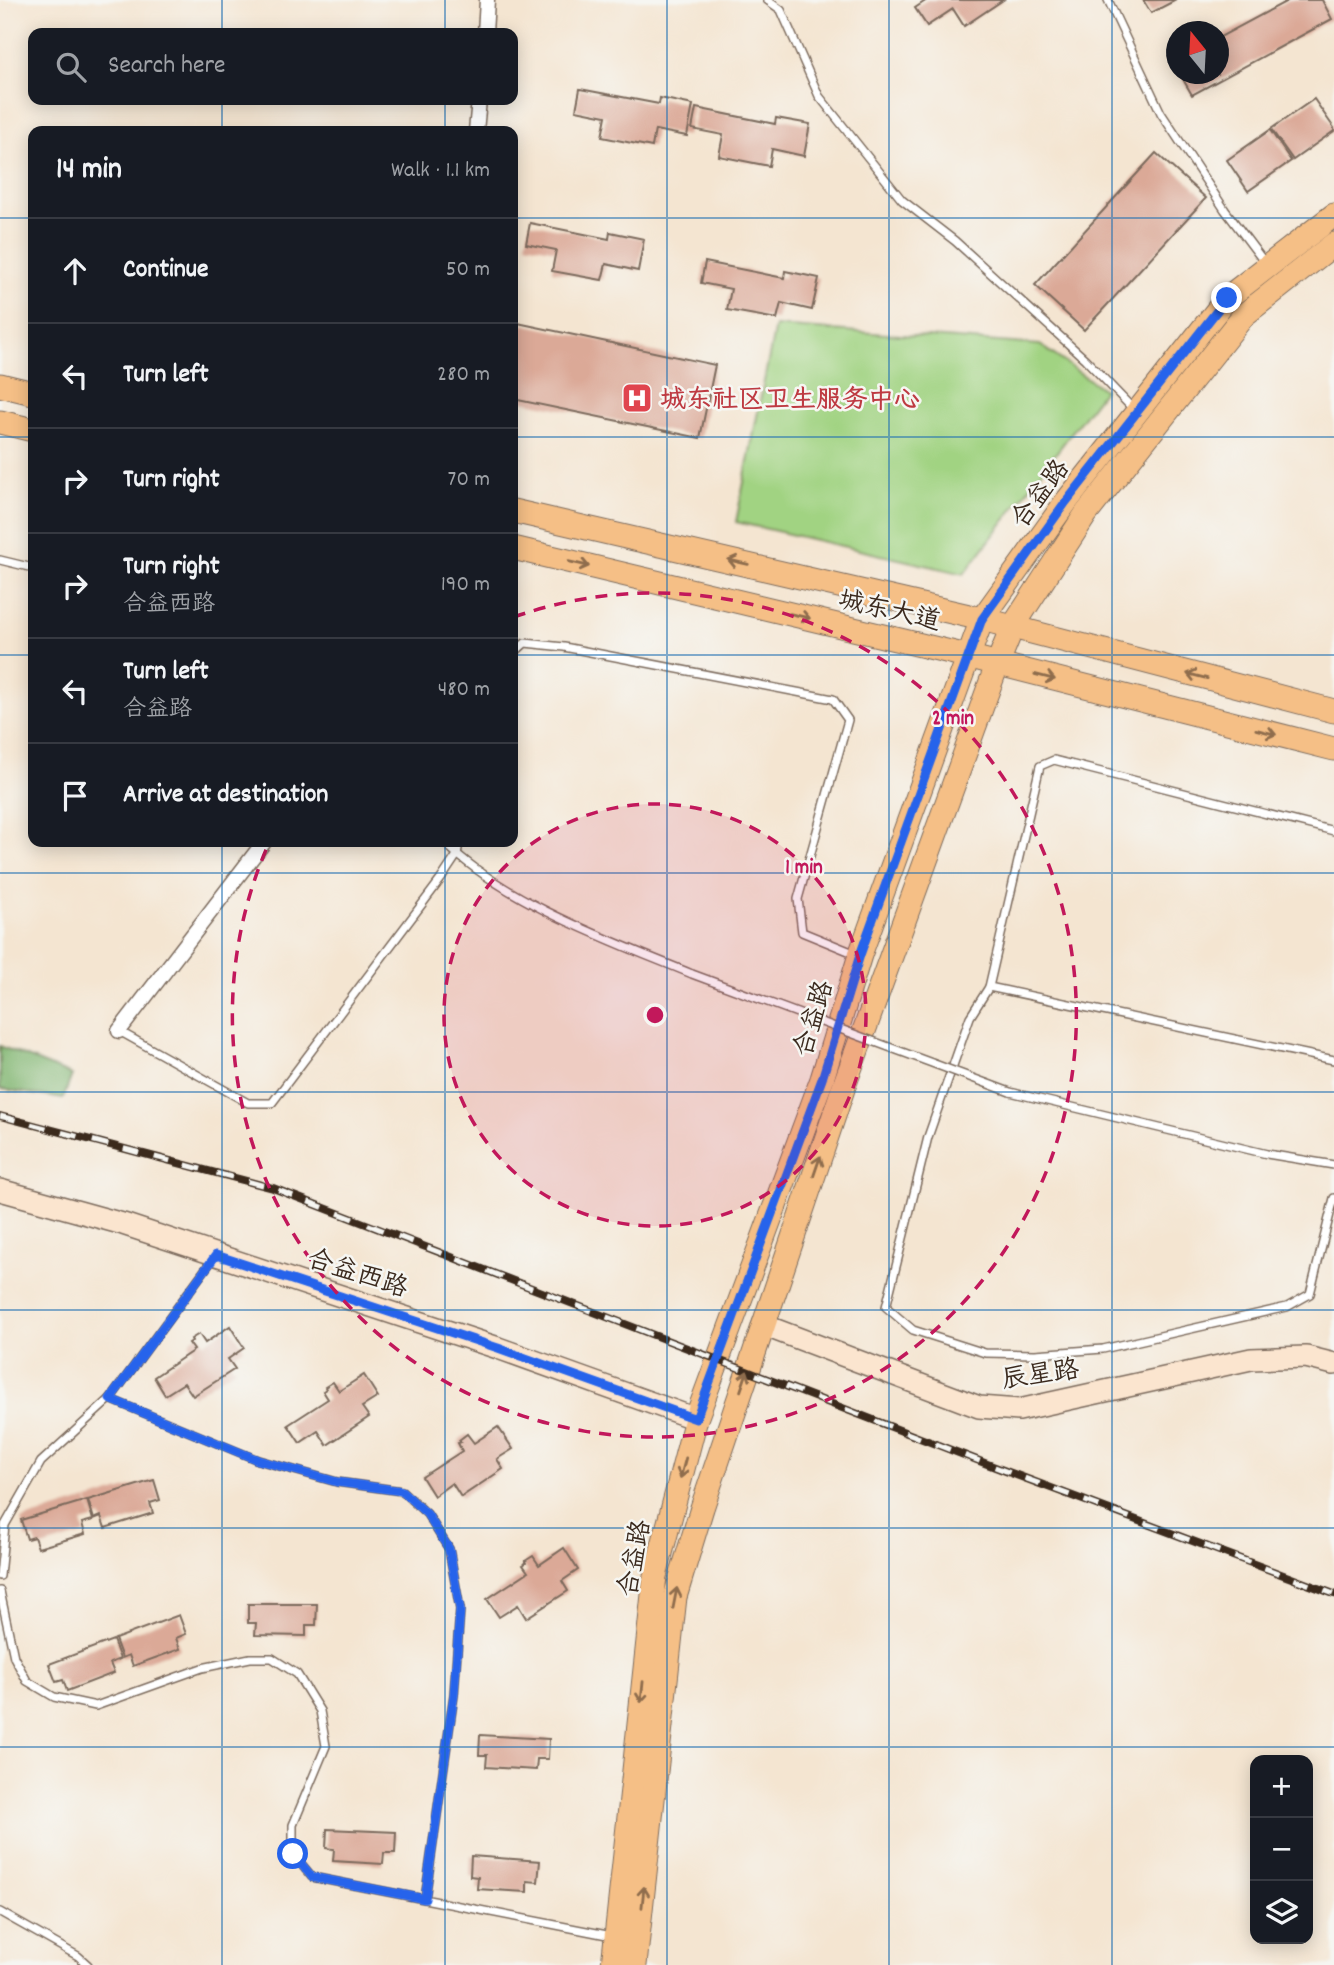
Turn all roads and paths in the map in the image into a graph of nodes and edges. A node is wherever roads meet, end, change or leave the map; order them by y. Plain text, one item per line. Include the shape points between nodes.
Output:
1 (487, 0) edge
2 (767, 0) edge
3 (1108, 0) edge
4 (485, 28) edge
5 (479, 105) edge
6 (476, 126) edge
7 (1334, 215) edge
8 (1334, 244) edge
9 (1268, 267) junction
10 (0, 385) edge
11 (28, 392) edge
12 (1136, 413) junction
13 (0, 422) edge
14 (28, 429) edge
15 (518, 512) edge
16 (518, 549) edge
17 (0, 561) edge
18 (28, 567) edge
19 (982, 619) junction
20 (1012, 628) junction
21 (518, 649) edge
22 (967, 656) junction
23 (997, 665) junction
24 (1334, 711) edge
25 (1334, 749) edge
26 (1334, 831) edge
27 (260, 847) edge
28 (449, 847) edge
29 (458, 847) edge
30 (457, 855) junction
31 (860, 955) junction
32 (989, 987) junction
33 (119, 1031) joint
34 (1334, 1060) edge
35 (1334, 1165) edge
36 (3, 1194) edge
37 (1334, 1198) edge
38 (216, 1255) junction
39 (763, 1325) junction
40 (1334, 1364) edge
41 (110, 1399) junction
42 (696, 1419) junction
43 (0, 1576) edge
44 (0, 1591) edge
45 (425, 1899) junction
46 (0, 1912) edge
47 (616, 1937) junction
48 (88, 1965) edge
49 (613, 1965) edge
50 (635, 1965) edge

1 - 4 street
2 - 12 lane via 781,10 819,96 902,200 955,241 1086,359
3 - 9 lane via 1161,113
5 - 6 street
7 - 9 main road, 合益路
8 - 20 main road, 合益路 via 1244,315 1086,514
9 - 12 main road, 合益路 via 1227,298
10 - 11 main road
12 - 19 main road, 合益路
13 - 14 main road
19 -> 15 main road, 城东大道
16 -> 22 main road, 城东大道
17 - 18 lane
19 - 20 main road, 城东大道
19 - 22 main road, 合益路
20 - 23 main road, 合益路
24 -> 20 main road, 城东大道
21 - 31 lane via 525,643 564,647 833,699 848,719 798,899 802,932
22 - 23 main road, 城东大道
22 - 31 main road, 合益路
23 -> 25 main road, 城东大道
39 -> 23 main road, 合益路 via 844,1086
26 - 32 lane via 1054,760 1040,766
27 - 33 street
28 - 30 lane
29 - 30 lane
30 - 33 lane via 272,1103 248,1103
30 - 35 lane, bridge via 505,888 604,938 1010,1092 1267,1154
31 - 42 main road, 合益路 via 822,1079
32 - 34 lane
32 - 37 lane via 970,1017 928,1137 886,1307 913,1330 985,1353 1035,1354 1103,1349 1287,1307 1310,1294
36 - 38 street, 合益西路 via 123,1224
38 - 41 lane
38 - 42 street, 合益西路
39 - 40 street, 辰星路 via 979,1407 1019,1410 1251,1359 1306,1357
50 -> 39 main road, 合益路 via 675,1597
41 - 43 lane via 41,1462 5,1525
41 - 45 lane via 258,1460 337,1482 402,1491 427,1514 449,1549 460,1609 454,1695
42 -> 47 main road, 合益路 via 655,1576
44 - 45 lane via 14,1657 27,1681 54,1697 96,1706 202,1668 250,1658 272,1658 297,1674 320,1711 326,1746 293,1825 293,1854 312,1877
45 - 47 lane
46 - 48 lane
47 - 49 main road, 合益路

